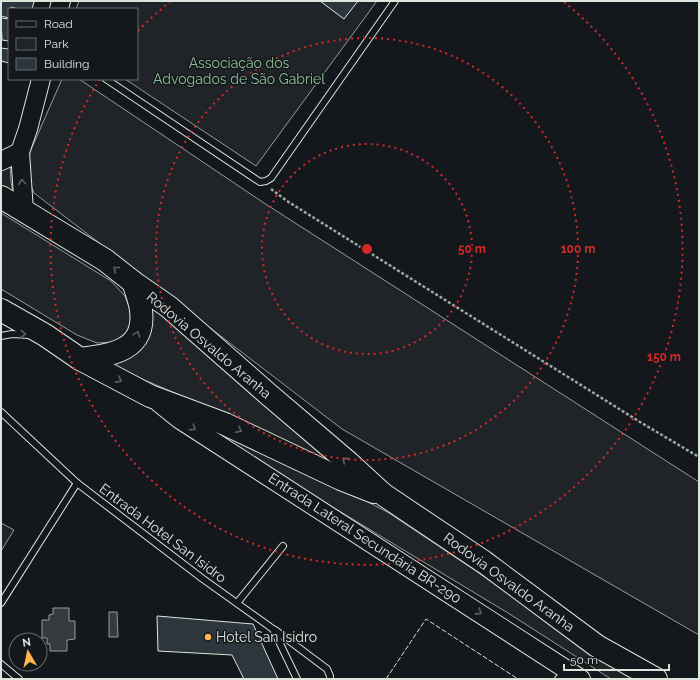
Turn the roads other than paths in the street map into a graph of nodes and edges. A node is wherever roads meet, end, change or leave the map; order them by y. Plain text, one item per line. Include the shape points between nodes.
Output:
1 (395, 1) edge
2 (41, 80) edge
3 (107, 80) edge
4 (20, 152) junction
5 (1, 161) edge
6 (1, 197) edge
7 (24, 211) junction
8 (133, 282) junction
9 (1, 310) edge
10 (1, 336) edge
11 (44, 336) junction
12 (80, 359) junction
13 (150, 396) junction
14 (1, 412) edge
15 (77, 483) junction
16 (384, 495) junction
17 (283, 546) dead end
18 (1, 603) edge
19 (237, 603) junction
20 (274, 629) junction
21 (1, 664) edge
22 (562, 674) edge
23 (19, 679) edge
24 (297, 679) edge
25 (330, 679) edge
26 (582, 679) edge
27 (656, 679) edge

1 - 3 lane via 272,178 266,181 260,182
2 - 4 main road
4 - 5 main road
7 -> 4 main road
6 - 7 highway, Rodovia Osvaldo Aranha
8 -> 7 highway, Rodovia Osvaldo Aranha via 105,260
12 -> 8 highway via 116,352 136,340 141,309
16 -> 8 highway, Rodovia Osvaldo Aranha via 169,307
9 - 11 highway, Rodovia Osvaldo Aranha
10 -> 11 lane
11 - 12 highway, Rodovia Osvaldo Aranha
12 -> 13 highway, Rodovia Osvaldo Aranha
13 -> 16 highway, Rodovia Osvaldo Aranha via 225,424 341,479
13 -> 22 main road, Entrada Lateral Secundária BR-290 via 179,419
14 - 15 lane, Entrada Hotel San Isidro
15 - 18 lane
15 - 19 lane, Entrada Hotel San Isidro
16 - 27 highway, Rodovia Osvaldo Aranha via 484,562 597,646
17 - 19 lane
19 - 20 lane, Entrada Hotel San Isidro
20 - 24 lane
20 - 25 lane, Entrada Hotel San Isidro via 327,669
21 - 23 lane
22 - 26 main road, Entrada Lateral Secundária BR-290

